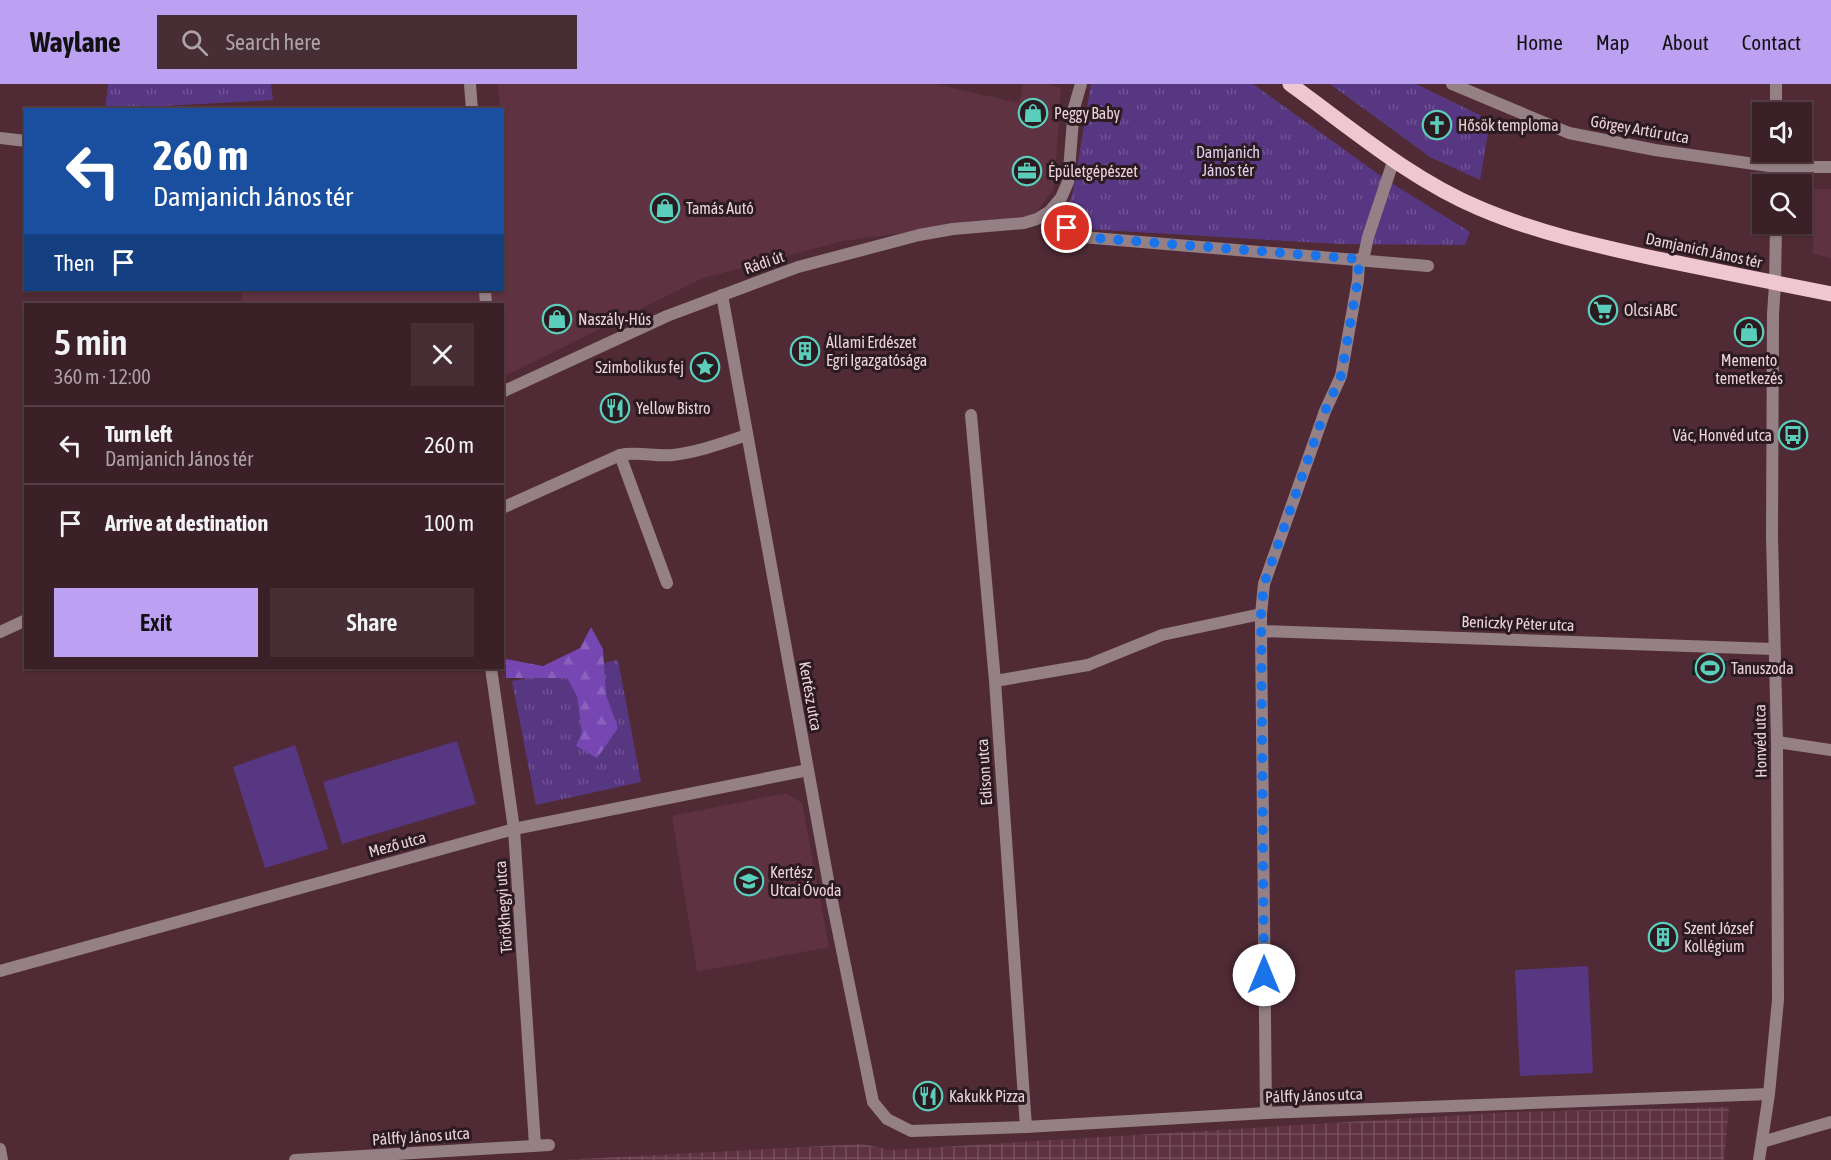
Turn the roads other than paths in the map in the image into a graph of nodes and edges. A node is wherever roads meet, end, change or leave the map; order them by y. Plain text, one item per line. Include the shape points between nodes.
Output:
1 (470, 84) edge
2 (1081, 84) edge
3 (1290, 84) edge
4 (1453, 84) edge
5 (1776, 84) edge
6 (1776, 102) edge
7 (472, 108) edge
8 (0, 138) edge
9 (24, 141) edge
10 (1394, 159) junction
11 (1776, 162) edge
12 (1776, 167) junction
13 (1831, 167) edge
14 (1776, 174) edge
15 (1050, 211) junction
16 (1776, 234) edge
17 (1361, 260) junction
18 (1428, 266) dead end
19 (1775, 284) junction
20 (1831, 294) edge
21 (722, 295) junction
22 (504, 391) edge
23 (971, 415) dead end
24 (747, 435) junction
25 (620, 455) junction
26 (504, 507) edge
27 (668, 584) dead end
28 (1261, 614) junction
29 (24, 621) edge
30 (1261, 631) junction
31 (0, 632) edge
32 (1773, 648) junction
33 (491, 669) edge
34 (995, 681) junction
35 (1778, 742) junction
36 (1831, 750) edge
37 (808, 770) junction
38 (514, 829) junction
39 (0, 971) edge
40 (1769, 1094) junction
41 (873, 1102) joint
42 (1266, 1113) junction
43 (1831, 1122) edge
44 (1026, 1127) junction
45 (1762, 1142) junction
46 (535, 1145) junction
47 (549, 1145) dead end
48 (0, 1149) edge
49 (2, 1160) edge
50 (295, 1160) edge
51 (1759, 1160) edge

1 - 7 street
2 - 15 street via 1074,108 1068,182
3 - 10 main road, Damjanich János tér
4 - 12 street, Görgey Artúr utca via 1569,133
5 - 6 street
8 - 9 street
10 - 17 street
10 - 19 main road, Damjanich János tér via 1440,189 1479,208 1555,236
11 - 12 street
12 - 13 street, Görgey Artúr utca
12 - 14 street
15 - 17 street via 1082,237
15 - 21 street, Rádi út via 1024,222 942,231 871,247 798,267
16 - 19 street, Honvéd utca
17 - 18 street
17 - 28 street via 1341,376 1264,584
19 - 20 main road, Damjanich János tér
19 - 32 street, Honvéd utca
21 - 22 street, Rádi út
21 - 24 street, Kertész utca
23 - 34 street, Edison utca
24 - 25 street via 669,456
24 - 37 street, Kertész utca
25 - 26 street
25 - 27 street
28 - 30 street
28 - 34 street via 1162,635 1088,665
29 - 31 street
30 - 32 street, Beniczky Péter utca
30 - 42 street
32 - 35 street, Honvéd utca
33 - 38 street, Törökhegyi utca
34 - 44 street, Edison utca
35 - 36 street
35 - 40 street, Honvéd utca via 1778,1000
37 - 38 street, Mező utca
37 - 41 street, Kertész utca
38 - 39 street, Mező utca
38 - 46 street, Törökhegyi utca
40 - 42 street, Pálffy János utca
40 - 45 street, Honvéd utca
41 - 44 street, Pálffy János utca via 887,1119 912,1131
42 - 44 street, Pálffy János utca
43 - 45 street
45 - 51 street, Honvéd utca
46 - 47 street, Pálffy János utca
46 - 50 street, Pálffy János utca
48 - 49 street

